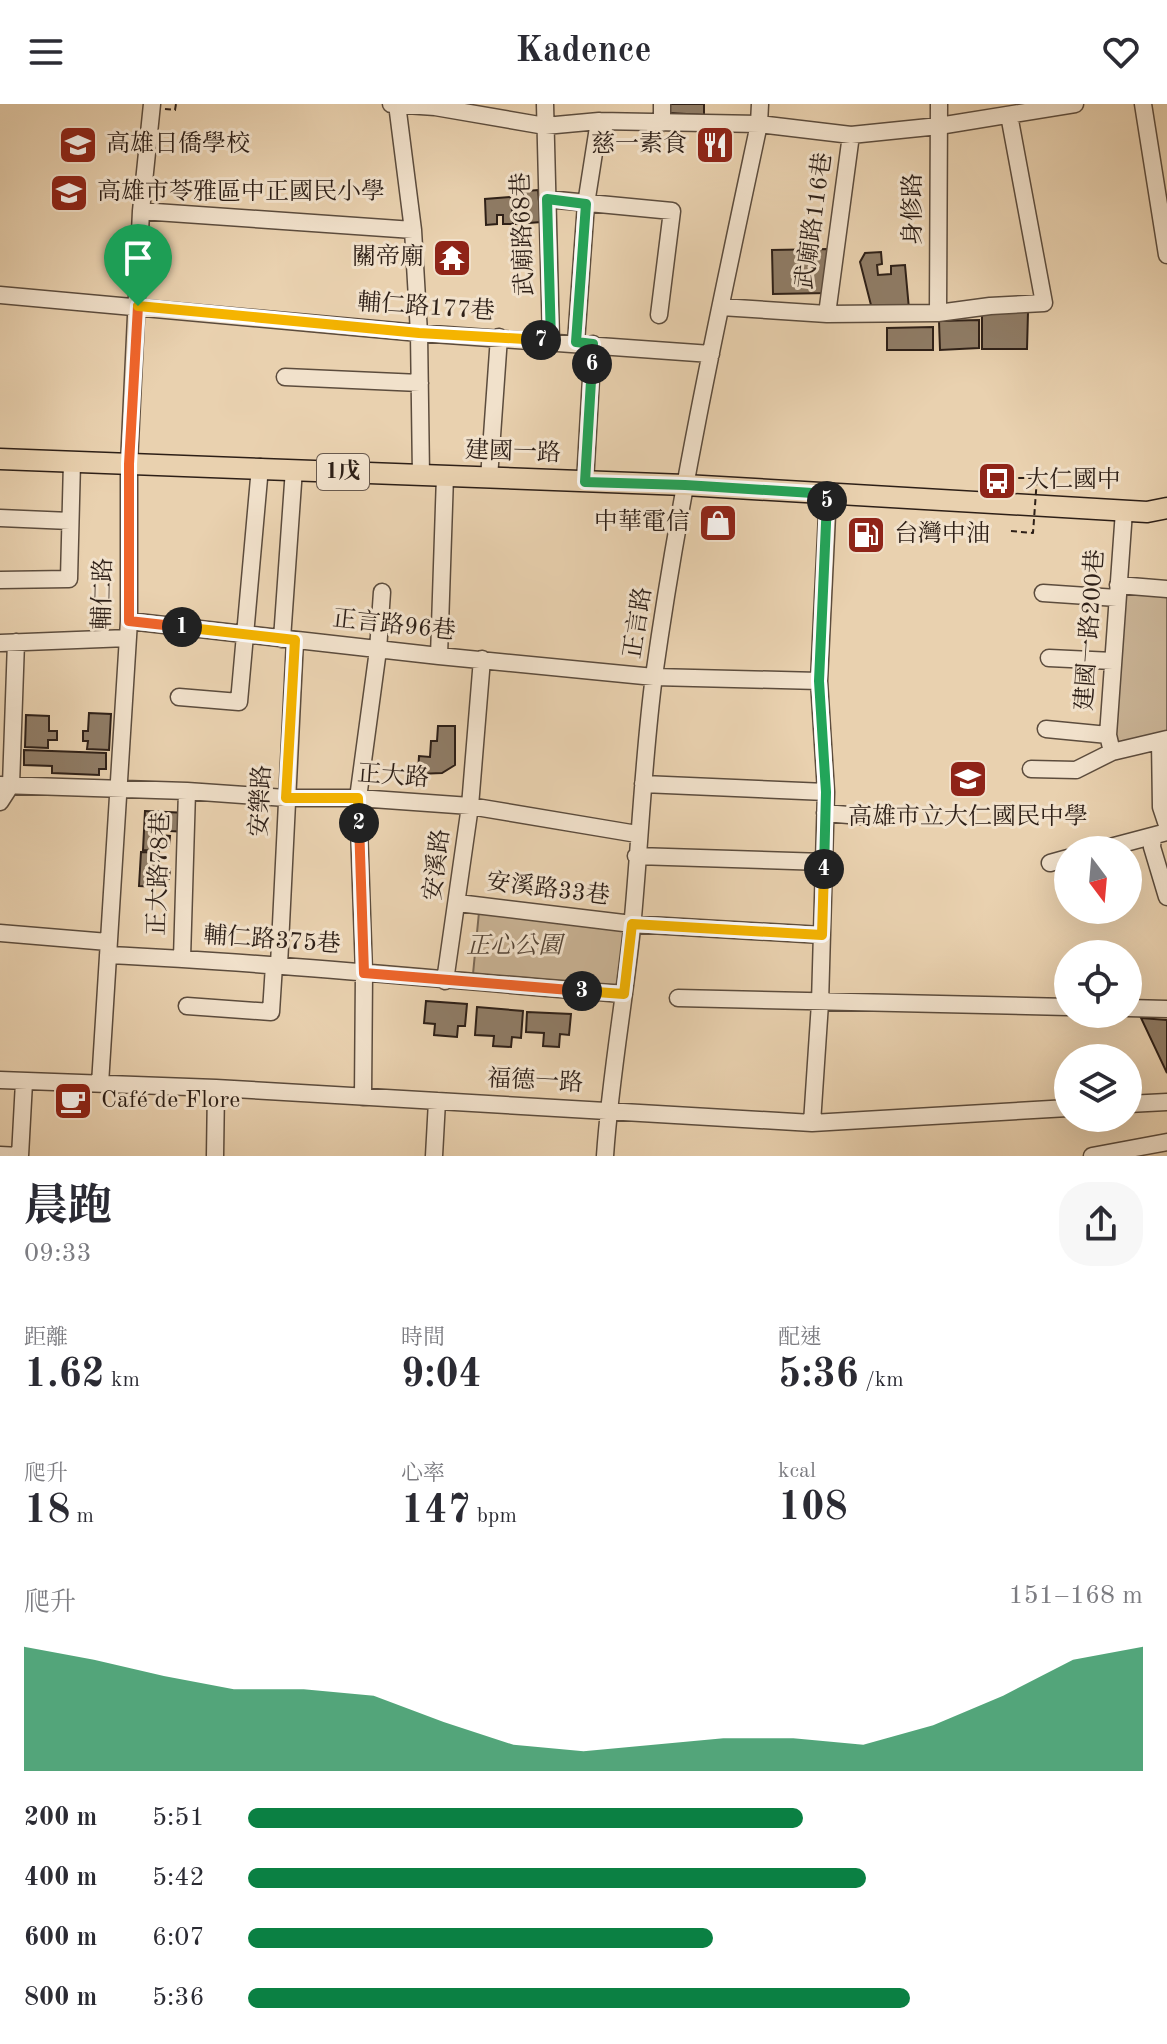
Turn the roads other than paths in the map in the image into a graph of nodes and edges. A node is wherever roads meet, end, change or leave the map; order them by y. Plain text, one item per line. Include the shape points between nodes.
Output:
1 (152, 104) edge
2 (391, 104) edge
3 (397, 104) edge
4 (545, 104) edge
5 (662, 104) edge
6 (760, 104) edge
7 (939, 104) edge
8 (1075, 104) edge
9 (1143, 104) edge
10 (435, 106) edge
11 (1009, 115) junction
12 (599, 121) junction
13 (662, 123) junction
14 (759, 124) junction
15 (545, 126) junction
16 (939, 126) junction
17 (851, 135) junction
18 (547, 199) junction
19 (586, 204) junction
20 (141, 211) junction
21 (413, 230) junction
22 (1167, 255) edge
23 (0, 295) edge
24 (138, 306) junction
25 (721, 307) junction
26 (938, 313) junction
27 (827, 314) junction
28 (659, 315) dead end
29 (419, 333) junction
30 (499, 337) junction
31 (551, 341) junction
32 (584, 343) junction
33 (711, 354) junction
34 (285, 377) dead end
35 (420, 383) junction
36 (0, 459) edge
37 (72, 462) junction
38 (129, 464) junction
39 (260, 467) junction
40 (294, 469) junction
41 (421, 476) junction
42 (445, 476) junction
43 (489, 478) junction
44 (585, 482) junction
45 (685, 485) junction
46 (828, 494) junction
47 (1167, 508) edge
48 (1124, 511) junction
49 (0, 518) edge
50 (70, 521) junction
51 (0, 580) edge
52 (1167, 589) edge
53 (1118, 591) junction
54 (382, 592) dead end
55 (1043, 593) dead end
56 (129, 621) junction
57 (245, 634) junction
58 (128, 638) junction
59 (288, 639) junction
60 (8, 642) edge
61 (378, 650) junction
62 (439, 656) junction
63 (1049, 658) dead end
64 (482, 659) junction
65 (1113, 661) junction
66 (654, 677) junction
67 (819, 681) junction
68 (179, 697) dead end
69 (1046, 729) dead end
70 (1108, 735) junction
71 (1163, 740) edge
72 (1112, 752) junction
73 (1031, 769) dead end
74 (643, 784) junction
75 (5, 785) edge
76 (117, 789) junction
77 (187, 791) junction
78 (826, 792) junction
79 (286, 798) junction
80 (358, 798) junction
81 (0, 802) edge
82 (470, 806) junction
83 (825, 813) junction
84 (872, 817) dead end
85 (1167, 825) edge
86 (637, 834) junction
87 (1160, 834) edge
88 (636, 856) junction
89 (824, 862) junction
90 (1054, 862) edge
91 (1050, 863) dead end
92 (1167, 897) edge
93 (458, 903) junction
94 (632, 924) junction
95 (0, 933) edge
96 (822, 935) junction
97 (108, 948) junction
98 (182, 958) junction
99 (277, 965) junction
100 (364, 973) junction
101 (445, 981) junction
102 (624, 994) junction
103 (678, 998) dead end
104 (820, 1003) junction
105 (187, 1006) dead end
106 (1054, 1007) edge
107 (1142, 1008) edge
108 (1167, 1009) edge
109 (0, 1080) edge
110 (24, 1082) junction
111 (100, 1084) junction
112 (216, 1088) junction
113 (363, 1097) junction
114 (437, 1101) junction
115 (1167, 1102) edge
116 (1142, 1103) edge
117 (1054, 1109) edge
118 (608, 1110) junction
119 (812, 1123) junction
120 (1167, 1142) edge
121 (0, 1155) edge
122 (20, 1156) edge
123 (215, 1156) edge
124 (434, 1156) edge
125 (605, 1156) edge
126 (1092, 1156) edge

1 - 20 street, 輔仁路
2 - 3 street
3 - 10 street
3 - 21 street
4 - 15 street, 武廟路68巷
5 - 13 street
6 - 14 street, 正言路
7 - 16 street, 身修路
8 - 11 street
9 - 22 street
10 - 15 street
11 - 16 street
11 - 26 street via 1044,303
12 - 13 street
12 - 15 street
12 - 19 street
13 - 14 street
14 - 17 street
14 - 25 street, 正言路
15 - 18 street, 武廟路68巷
16 - 17 street
16 - 26 street, 身修路
17 - 27 street, 武廟路116巷
18 - 19 street
18 - 31 street, 武廟路68巷
19 - 28 street via 672,211
19 - 32 street
20 - 21 street
20 - 24 street, 輔仁路
21 - 29 street
23 - 24 street, 輔仁路177巷
24 - 29 street, 輔仁路177巷
24 - 38 street, 輔仁路
25 - 27 street
25 - 33 street, 正言路
26 - 27 street
29 - 30 street, 輔仁路177巷
29 - 35 street
30 - 31 street, 輔仁路177巷
30 - 43 street
31 - 32 street, 輔仁路177巷
32 - 33 street, 輔仁路177巷
32 - 44 street
33 - 45 street, 正言路
34 - 35 street
35 - 41 street
36 - 37 main road, 建國一路 / 1戊
37 - 38 main road, 建國一路 / 1戊
37 - 50 street
38 - 39 main road, 建國一路 / 1戊
38 - 56 street, 輔仁路
39 - 40 main road, 建國一路 / 1戊
39 - 57 street
40 - 41 main road, 建國一路 / 1戊
40 - 59 street, 安樂路
41 - 42 main road, 建國一路 / 1戊
42 - 43 main road, 建國一路 / 1戊
42 - 62 street
43 - 44 main road, 建國一路 / 1戊
44 - 45 main road, 建國一路 / 1戊
45 - 46 main road, 建國一路 / 1戊
45 - 66 street, 正言路
46 - 48 main road, 建國一路 / 1戊
46 - 67 street
47 - 48 main road, 建國一路 / 1戊
48 - 53 street, 建國一路200巷
49 - 50 street
50 - 51 street via 69,579
52 - 53 street
53 - 55 street
53 - 65 street, 建國一路200巷
54 - 61 street
56 - 57 street, 正言路96巷
56 - 58 street, 輔仁路
57 - 59 street, 正言路96巷
57 - 68 street via 239,702
58 - 60 street
58 - 76 street, 輔仁路
59 - 61 street, 正言路96巷
59 - 79 street, 安樂路
60 - 75 street
61 - 62 street, 正言路96巷
61 - 80 street
62 - 64 street, 正言路96巷
63 - 65 street
64 - 66 street, 正言路96巷
64 - 82 street, 安溪路
65 - 70 street, 建國一路200巷
66 - 67 street, 正言路96巷
66 - 74 street, 正言路
67 - 78 street
69 - 70 street
70 - 72 street, 建國一路200巷
71 - 72 street
71 - 85 street via 1161,807
72 - 73 street via 1076,770
74 - 78 street
74 - 86 street, 正言路
75 - 76 street, 正大路
75 - 81 street
76 - 77 street, 正大路
76 - 97 street, 輔仁路
77 - 79 street, 正大路
77 - 98 street, 正大路78巷
78 - 83 street
79 - 80 street, 正大路
79 - 99 street, 安樂路
80 - 82 street, 正大路
80 - 100 street
82 - 86 street, 正大路
82 - 93 street, 安溪路
83 - 84 street
83 - 89 street
86 - 88 street, 正言路
87 - 92 street via 1152,847
88 - 89 street
88 - 94 street, 正言路
89 - 96 street
90 - 91 street
93 - 94 street, 安溪路33巷
93 - 101 street, 安溪路
94 - 96 street, 安溪路33巷
94 - 102 street, 正言路
95 - 97 street, 輔仁路375巷
96 - 104 street
97 - 98 street, 輔仁路375巷
97 - 111 street, 輔仁路
98 - 99 street, 輔仁路375巷
99 - 100 street, 輔仁路375巷
99 - 105 street, 安樂路 via 271,1012
100 - 101 street, 輔仁路375巷
100 - 113 street
101 - 102 street, 輔仁路375巷
102 - 118 street, 正言路
103 - 104 street
104 - 106 street
104 - 119 street
107 - 108 street
109 - 110 street, 福德一路
110 - 111 street, 福德一路
110 - 122 street
111 - 112 street, 福德一路
112 - 113 street, 福德一路
112 - 123 street
113 - 114 street, 福德一路
114 - 118 street, 福德一路
114 - 124 street
115 - 116 street
117 - 119 street, 福德一路
118 - 119 street, 福德一路
118 - 125 street, 正言路
120 - 126 street
121 - 122 street

